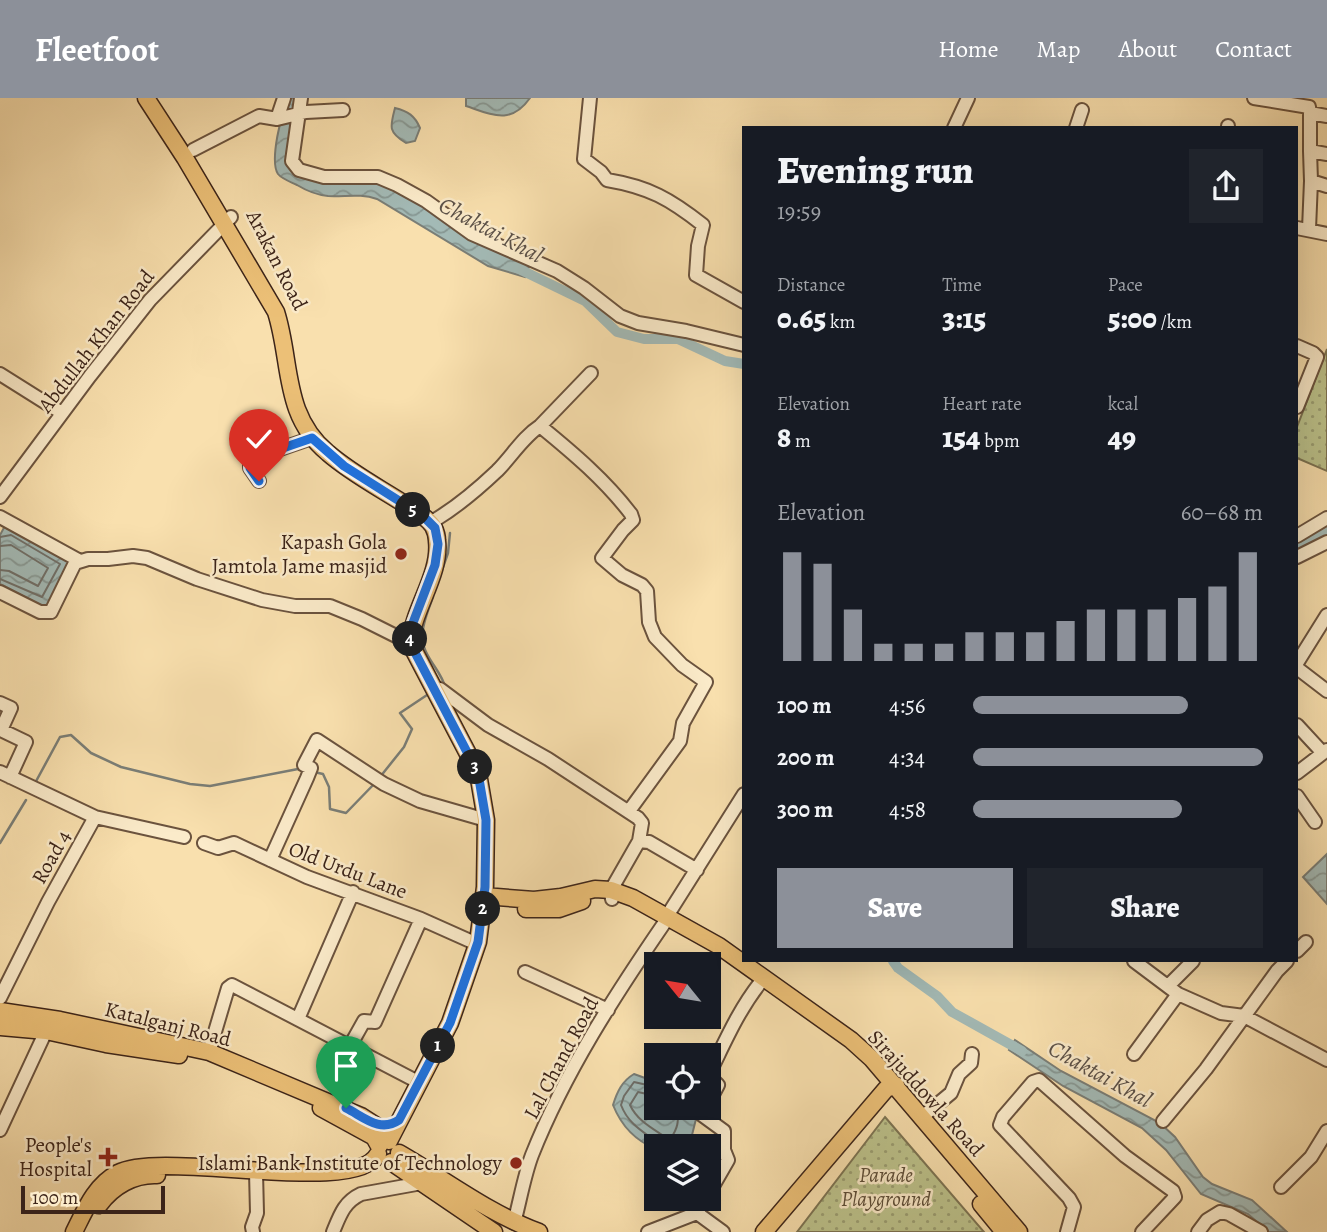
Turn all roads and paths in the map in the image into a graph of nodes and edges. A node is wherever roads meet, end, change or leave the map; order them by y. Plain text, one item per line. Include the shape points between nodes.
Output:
1 (146, 98) edge
2 (159, 98) edge
3 (284, 98) edge
4 (301, 98) edge
5 (590, 98) edge
6 (968, 98) edge
7 (1254, 98) edge
8 (1309, 106) edge
9 (344, 110) dead end
10 (1082, 110) dead end
11 (298, 114) junction
12 (1327, 116) edge
13 (277, 119) junction
14 (955, 126) edge
15 (1077, 126) edge
16 (193, 150) junction
17 (1310, 151) junction
18 (1327, 154) edge
19 (1311, 181) junction
20 (1327, 186) edge
21 (227, 221) junction
22 (1303, 228) edge
23 (1327, 234) edge
24 (742, 301) edge
25 (742, 345) edge
26 (1298, 346) edge
27 (592, 373) dead end
28 (0, 374) edge
29 (1298, 403) edge
30 (62, 413) junction
31 (540, 426) junction
32 (312, 438) junction
33 (259, 481) dead end
34 (0, 497) edge
35 (0, 517) edge
36 (1327, 518) edge
37 (435, 520) junction
38 (1298, 535) edge
39 (1327, 542) edge
40 (1298, 556) edge
41 (80, 561) junction
42 (0, 592) edge
43 (1327, 615) edge
44 (413, 643) junction
45 (1298, 664) edge
46 (1298, 667) edge
47 (442, 691) junction
48 (1327, 691) edge
49 (0, 703) edge
50 (1298, 726) edge
51 (1324, 751) edge
52 (1298, 772) edge
53 (5, 775) edge
54 (742, 797) edge
55 (1298, 797) edge
56 (742, 809) edge
57 (629, 811) junction
58 (95, 817) junction
59 (486, 820) junction
60 (1315, 822) dead end
61 (184, 837) dead end
62 (639, 841) junction
63 (204, 843) dead end
64 (270, 860) junction
65 (697, 870) junction
66 (353, 892) junction
67 (612, 894) junction
68 (488, 900) junction
69 (421, 919) junction
70 (669, 919) junction
71 (477, 944) junction
72 (1135, 962) edge
73 (1191, 962) edge
74 (1286, 962) edge
75 (525, 972) dead end
76 (760, 983) junction
77 (1173, 990) junction
78 (0, 998) edge
79 (608, 1010) junction
80 (0, 1011) edge
81 (1244, 1016) junction
82 (298, 1019) junction
83 (0, 1027) edge
84 (46, 1031) junction
85 (350, 1046) junction
86 (209, 1052) junction
87 (721, 1052) edge
88 (972, 1054) dead end
89 (1134, 1054) dead end
90 (1327, 1060) edge
91 (420, 1083) junction
92 (891, 1087) junction
93 (922, 1117) junction
94 (399, 1120) junction
95 (709, 1120) edge
96 (1163, 1121) dead end
97 (375, 1125) junction
98 (0, 1130) edge
99 (1327, 1130) edge
100 (388, 1152) junction
101 (721, 1172) edge
102 (257, 1177) junction
103 (422, 1183) junction
104 (1281, 1187) dead end
105 (697, 1213) joint
106 (513, 1227) edge
107 (485, 1229) edge
108 (74, 1232) edge
109 (85, 1232) edge
110 (253, 1232) edge
111 (333, 1232) edge
112 (539, 1232) edge
113 (648, 1232) edge
114 (723, 1232) edge
115 (764, 1232) edge
116 (1004, 1232) edge
117 (1019, 1232) edge
118 (1067, 1232) edge
119 (1142, 1232) edge
120 (1198, 1232) edge
121 (1261, 1232) edge

1 - 21 main road, Arakan Road
2 - 16 main road, Arakan Road
3 - 13 street
4 - 11 street
5 - 24 street via 584,159 607,180 635,185 671,201 704,225 696,275
6 - 14 street
7 - 8 street
8 - 12 street
8 - 17 street
9 - 11 street
10 - 15 street
11 - 13 street
11 - 25 street via 292,161 299,170 324,177 378,177 426,201 472,234 557,271 620,316
13 - 16 street via 259,116
16 - 21 main road, Arakan Road
17 - 18 street
17 - 19 street
19 - 20 street
19 - 22 street
21 - 30 street, Abdullah Khan Road via 150,300
21 - 32 main road, Arakan Road via 276,312 292,400
21 - 37 main road, Arakan Road via 286,321 296,394 317,435 339,458
22 - 23 street
26 - 29 street via 1317,357
27 - 31 street
28 - 30 street
30 - 34 street, Abdullah Khan Road
31 - 37 street via 498,470
31 - 57 street via 605,482 631,514 633,520 602,558 642,585 655,637 706,682 683,723 680,741
32 - 33 street via 254,458 250,468
32 - 44 main road, Arakan Road via 344,466 435,528 435,565 411,628
35 - 41 street
36 - 38 street
37 - 44 main road via 446,537 444,559
39 - 40 street
41 - 42 street via 51,612 40,612
41 - 44 street via 147,558 262,600 330,606
43 - 45 street
44 - 47 main road
44 - 59 main road via 478,773
46 - 48 street
47 - 57 street via 488,725
47 - 68 main road via 490,794
49 - 53 street via 11,708 1,730 26,742
50 - 51 street
51 - 52 street
53 - 58 street
54 - 65 street
55 - 60 street
56 - 70 street
57 - 62 street via 642,823
58 - 61 street, Road 4
58 - 78 street, Road 4
59 - 64 street via 420,801 384,784 317,740 304,765 309,773
59 - 68 main road
62 - 65 street via 649,842
62 - 67 street
63 - 64 street, Old Urdu Lane via 218,848 234,843
64 - 66 street, Old Urdu Lane
65 - 70 street
66 - 69 street, Old Urdu Lane
66 - 82 street
67 - 68 main road, Sirajuddowla Road via 595,889 534,900
67 - 70 main road, Sirajuddowla Road via 634,898
68 - 71 main road
68 - 100 main road via 483,948 457,1025
69 - 71 street, Old Urdu Lane
69 - 85 street via 375,1022 364,1021
70 - 76 main road, Sirajuddowla Road
70 - 79 street, Lal Chand Road
70 - 92 main road, Sirajuddowla Road via 719,946 851,1040
71 - 91 main road via 450,1023
72 - 77 street
73 - 77 street
74 - 81 street
75 - 79 street
76 - 87 street via 737,1015
76 - 92 main road, Sirajuddowla Road
77 - 81 street via 1207,1008
77 - 89 street
79 - 106 street, Lal Chand Road via 555,1103 536,1147
80 - 86 main road, Katalganj Road
81 - 90 street
81 - 96 street
82 - 85 street
82 - 86 street via 232,985
83 - 84 main road, Katalganj Road
84 - 98 street
84 - 100 main road, Katalganj Road via 187,1057 240,1073 354,1125
85 - 91 street
86 - 97 main road, Katalganj Road via 346,1108
88 - 93 street via 951,1093
91 - 94 main road
92 - 93 main road, Sirajuddowla Road
92 - 115 main road
92 - 116 main road, Sirajuddowla Road
93 - 117 main road, Sirajuddowla Road
94 - 97 main road via 388,1126
94 - 100 main road
95 - 101 street via 724,1131 728,1160
97 - 100 main road, Katalganj Road
99 - 104 street via 1311,1157
100 - 102 main road via 366,1165
100 - 103 main road
100 - 106 main road
102 - 108 main road via 168,1165 135,1166 115,1174 99,1188
102 - 109 main road via 138,1177 105,1196
102 - 110 street
103 - 107 main road
103 - 111 street via 352,1198
105 - 113 street
105 - 114 street
106 - 112 main road
118 - 119 street via 1074,1207 1069,1198 1000,1125 1003,1116 1039,1080 1125,1156 1173,1191 1170,1204
120 - 121 street via 1220,1212

